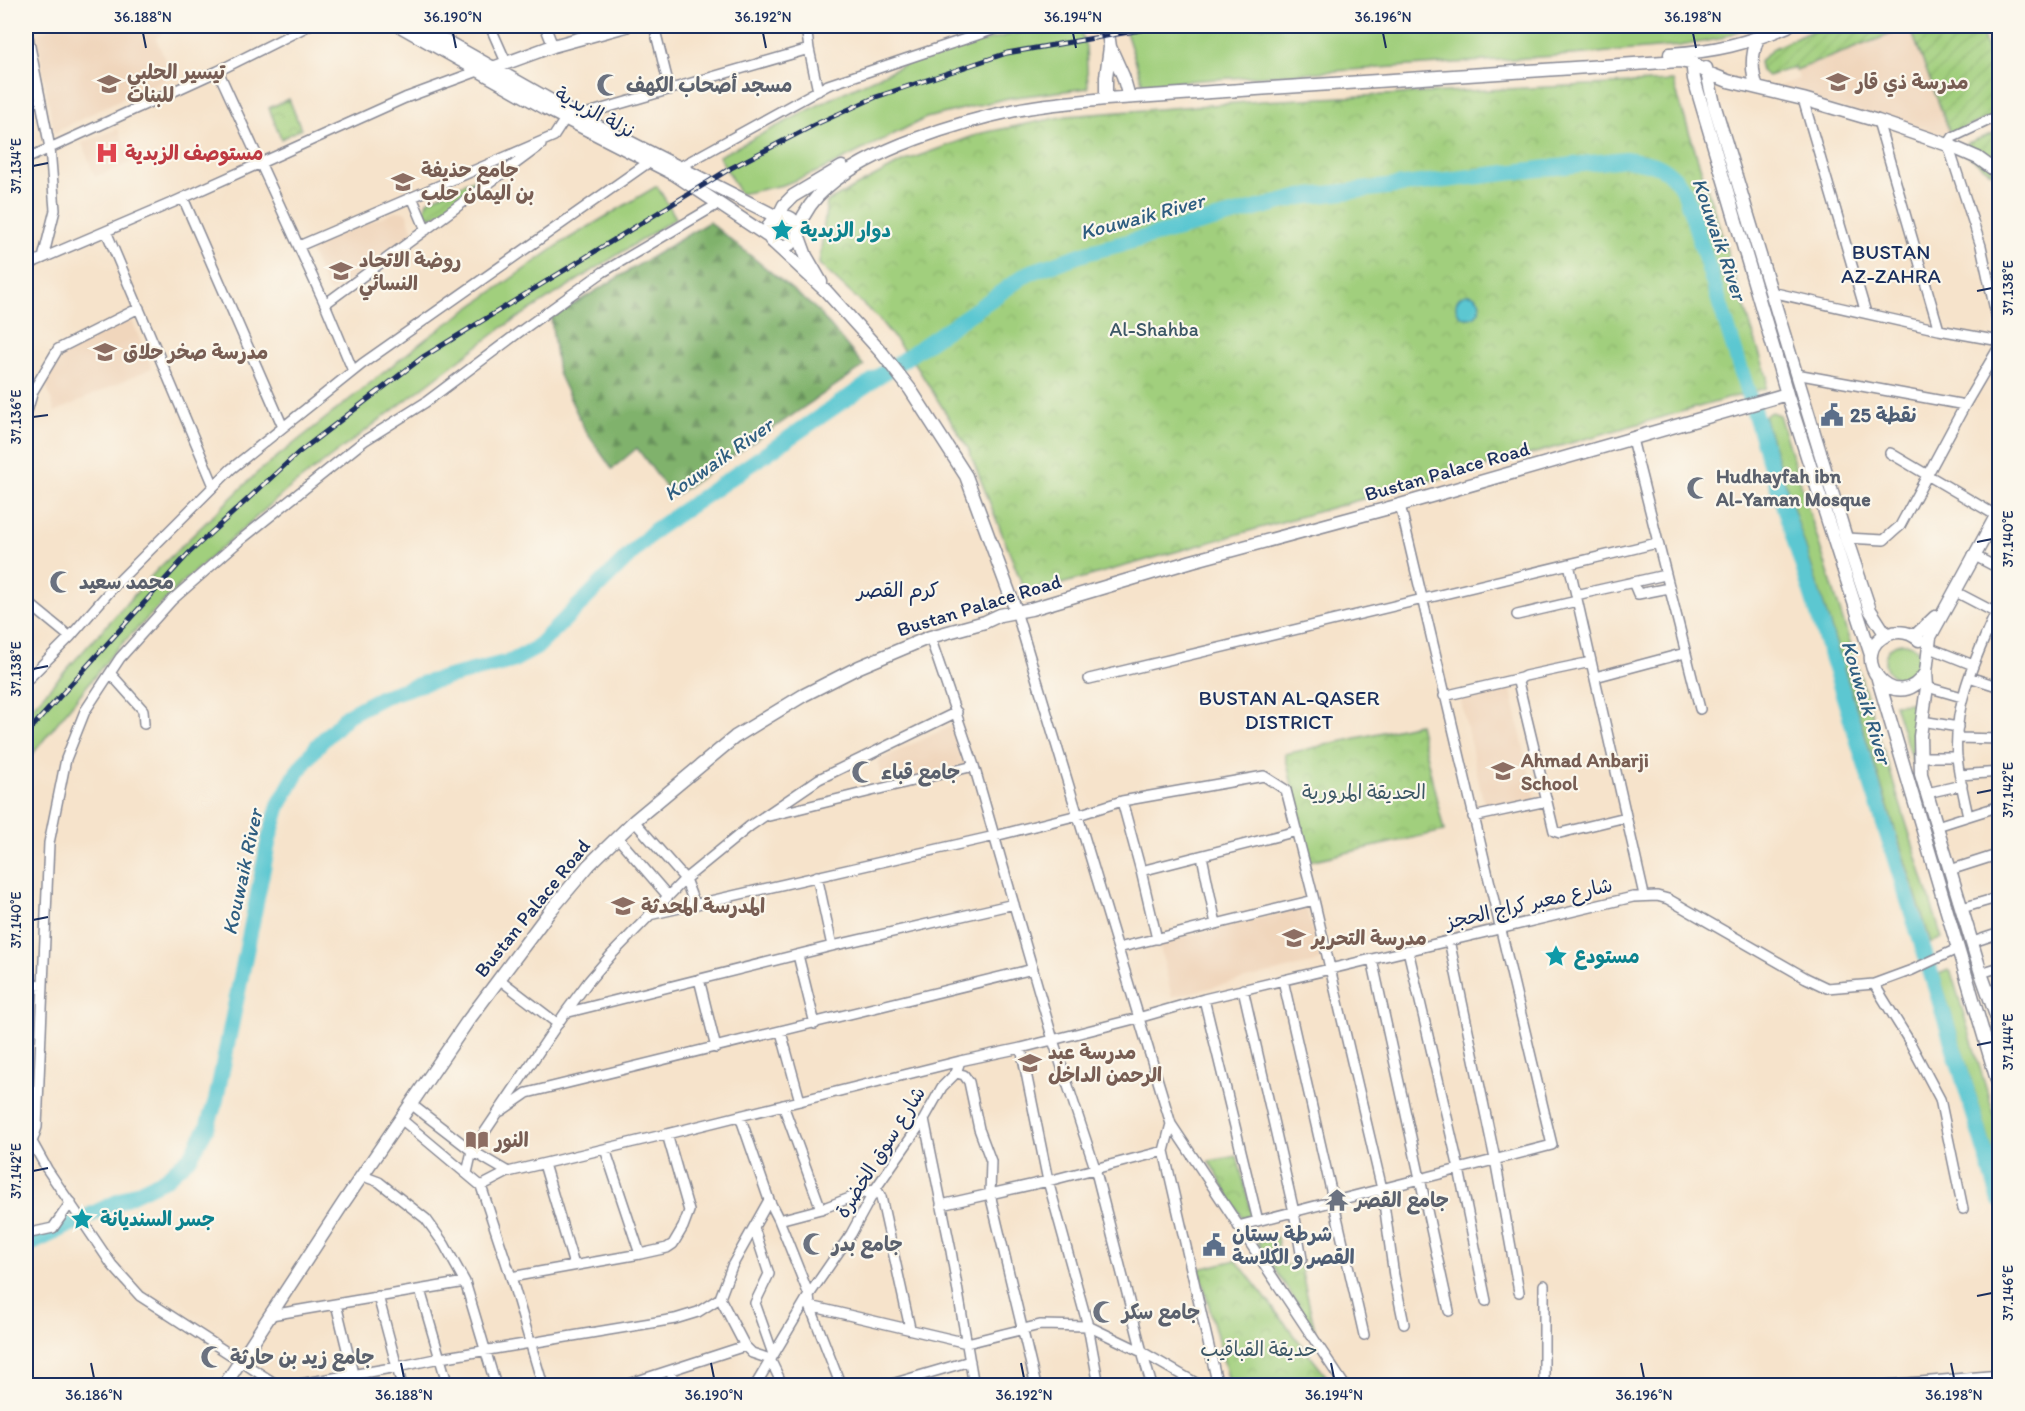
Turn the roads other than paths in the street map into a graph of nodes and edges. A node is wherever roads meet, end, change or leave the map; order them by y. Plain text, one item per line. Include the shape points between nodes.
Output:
1 (27, 26) edge
2 (308, 26) edge
3 (400, 26) edge
4 (490, 26) edge
5 (545, 26) edge
6 (626, 26) edge
7 (654, 26) edge
8 (806, 26) edge
9 (1004, 26) edge
10 (1107, 26) edge
11 (1788, 26) edge
12 (1996, 26) edge
13 (423, 27) edge
14 (598, 29) edge
15 (972, 31) edge
16 (2000, 34) edge
17 (1758, 38) junction
18 (553, 46) junction
19 (1110, 47) junction
20 (809, 49) junction
21 (1694, 56) junction
22 (506, 62) junction
23 (493, 68) junction
24 (478, 70) junction
25 (218, 72) junction
26 (1708, 73) junction
27 (1728, 81) junction
28 (1757, 88) junction
29 (670, 90) junction
30 (818, 91) junction
31 (1129, 94) junction
32 (1712, 94) junction
33 (1106, 96) junction
34 (1803, 99) junction
35 (578, 116) junction
36 (2000, 116) edge
37 (565, 119) junction
38 (1878, 121) junction
39 (554, 136) junction
40 (1948, 145) junction
41 (50, 148) junction
42 (26, 159) edge
43 (261, 162) junction
44 (649, 162) junction
45 (678, 168) junction
46 (2000, 174) edge
47 (412, 196) junction
48 (183, 198) junction
49 (718, 204) junction
50 (778, 217) junction
51 (426, 230) junction
52 (106, 231) junction
53 (798, 231) junction
54 (771, 239) junction
55 (299, 246) junction
56 (43, 258) junction
57 (26, 267) edge
58 (826, 291) junction
59 (1771, 292) junction
60 (325, 304) junction
61 (139, 308) junction
62 (1866, 313) junction
63 (1939, 330) junction
64 (2000, 333) edge
65 (2000, 343) edge
66 (353, 371) junction
67 (1796, 374) junction
68 (1787, 394) junction
69 (1965, 405) junction
70 (26, 415) edge
71 (283, 427) junction
72 (1632, 439) junction
73 (1890, 453) dead end
74 (1928, 475) junction
75 (214, 486) junction
76 (2000, 500) edge
77 (1400, 505) junction
78 (1996, 516) edge
79 (1846, 538) junction
80 (1658, 543) junction
81 (1973, 555) junction
82 (1569, 564) junction
83 (2000, 569) edge
84 (1665, 575) junction
85 (1633, 582) junction
86 (1669, 588) junction
87 (1954, 591) junction
88 (1577, 598) junction
89 (1421, 600) junction
90 (26, 601) edge
91 (1016, 611) junction
92 (1998, 614) edge
93 (1518, 615) dead end
94 (1886, 635) junction
95 (1915, 636) junction
96 (70, 637) junction
97 (930, 637) junction
98 (1928, 651) junction
99 (1685, 653) junction
100 (1871, 655) junction
101 (1591, 662) junction
102 (1973, 665) junction
103 (1926, 672) junction
104 (110, 673) junction
105 (1595, 677) junction
106 (1969, 677) junction
107 (1521, 678) junction
108 (1878, 678) junction
109 (1089, 679) dead end
110 (26, 681) edge
111 (1927, 687) junction
112 (2000, 687) edge
113 (1444, 696) junction
114 (1962, 697) junction
115 (1700, 709) dead end
116 (957, 712) junction
117 (1923, 721) junction
118 (144, 724) dead end
119 (1958, 727) junction
120 (1957, 738) junction
121 (2000, 739) edge
122 (1921, 757) junction
123 (1957, 757) junction
124 (974, 766) junction
125 (2000, 772) edge
126 (1961, 780) junction
127 (1927, 793) junction
128 (1122, 801) junction
129 (1547, 801) junction
130 (2000, 806) edge
131 (1078, 815) junction
132 (1968, 816) junction
133 (762, 817) junction
134 (1626, 817) junction
135 (1473, 818) junction
136 (634, 821) junction
137 (1937, 826) junction
138 (1297, 831) junction
139 (995, 836) junction
140 (617, 837) junction
141 (2000, 854) edge
142 (1202, 856) junction
143 (1950, 870) junction
144 (1141, 871) junction
145 (817, 876) junction
146 (685, 879) junction
147 (1644, 895) junction
148 (668, 896) junction
149 (1314, 900) junction
150 (1999, 901) edge
151 (1014, 904) junction
152 (695, 905) junction
153 (1962, 908) junction
154 (649, 915) junction
155 (1216, 924) junction
156 (1499, 928) junction
157 (2000, 933) edge
158 (1157, 939) junction
159 (1449, 940) junction
160 (1973, 942) junction
161 (832, 946) junction
162 (1118, 948) junction
163 (1957, 949) junction
164 (1408, 950) junction
165 (798, 955) junction
166 (1372, 958) junction
167 (2000, 967) edge
168 (1033, 969) junction
169 (1329, 969) junction
170 (1981, 973) junction
171 (499, 978) junction
172 (699, 979) junction
173 (1282, 980) junction
174 (26, 984) edge
175 (1874, 984) junction
176 (43, 985) junction
177 (1243, 990) junction
178 (1204, 999) junction
179 (1997, 1012) edge
180 (565, 1013) junction
181 (1138, 1018) junction
182 (558, 1024) junction
183 (815, 1024) junction
184 (2000, 1027) edge
185 (781, 1032) junction
186 (1053, 1040) junction
187 (716, 1048) junction
188 (1021, 1048) junction
189 (960, 1061) junction
190 (956, 1073) junction
191 (2000, 1090) edge
192 (800, 1101) junction
193 (411, 1104) junction
194 (783, 1105) junction
195 (497, 1113) junction
196 (740, 1116) junction
197 (401, 1119) junction
198 (924, 1119) junction
199 (1171, 1124) junction
200 (667, 1134) junction
201 (28, 1140) edge
202 (605, 1149) junction
203 (472, 1151) junction
204 (1164, 1151) junction
205 (1495, 1159) junction
206 (544, 1164) junction
207 (1095, 1168) junction
208 (1459, 1169) junction
209 (508, 1172) junction
210 (467, 1173) junction
211 (363, 1176) junction
212 (1420, 1179) junction
213 (1048, 1181) junction
214 (481, 1186) junction
215 (876, 1188) junction
216 (1382, 1189) junction
217 (990, 1194) junction
218 (769, 1200) junction
219 (71, 1202) junction
220 (1332, 1202) junction
221 (941, 1205) junction
222 (821, 1209) junction
223 (1963, 1209) dead end
224 (1294, 1212) junction
225 (780, 1220) junction
226 (1258, 1221) junction
227 (1238, 1226) junction
228 (754, 1228) junction
229 (26, 1234) edge
230 (640, 1254) junction
231 (1302, 1259) dead end
232 (574, 1265) junction
233 (511, 1277) junction
234 (465, 1282) junction
235 (1544, 1285) dead end
236 (420, 1290) junction
237 (1519, 1292) dead end
238 (809, 1295) junction
239 (378, 1296) junction
240 (720, 1298) junction
241 (1486, 1301) dead end
242 (336, 1304) junction
243 (810, 1306) junction
244 (1449, 1311) dead end
245 (271, 1315) junction
246 (1404, 1324) dead end
247 (1088, 1326) junction
248 (910, 1328) junction
249 (1023, 1330) junction
250 (1364, 1335) dead end
251 (968, 1343) junction
252 (531, 1344) junction
253 (745, 1346) junction
254 (486, 1350) junction
255 (1142, 1352) junction
256 (772, 1357) junction
257 (440, 1358) junction
258 (241, 1360) junction
259 (970, 1361) junction
260 (397, 1367) junction
261 (670, 1371) junction
262 (353, 1374) junction
263 (2000, 1375) edge
264 (310, 1384) edge
265 (277, 1385) edge
266 (629, 1385) edge
267 (224, 1386) edge
268 (288, 1386) edge
269 (356, 1386) edge
270 (402, 1386) edge
271 (448, 1386) edge
272 (496, 1386) edge
273 (543, 1386) edge
274 (674, 1386) edge
275 (755, 1386) edge
276 (783, 1386) edge
277 (841, 1386) edge
278 (885, 1386) edge
279 (974, 1386) edge
280 (1036, 1386) edge
281 (1099, 1386) edge
282 (1152, 1386) edge
283 (1201, 1386) edge
284 (1218, 1386) edge
285 (1345, 1386) edge
286 (1544, 1386) edge
287 (1874, 1386) edge

1 - 41 street
2 - 25 street
3 - 24 main road, نزلة الزبدية
4 - 22 street
5 - 18 street
6 - 14 main road
7 - 29 street
8 - 20 street
9 - 15 street
10 - 19 main road
11 - 17 main road
12 - 16 main road
13 - 23 main road, نزلة الزبدية
14 - 18 main road
15 - 30 street
17 - 21 main road
17 - 28 main road via 1752,58
18 - 22 main road
19 - 31 main road
19 - 33 main road
20 - 29 street
20 - 30 street
21 - 26 main road
21 - 31 main road
21 - 68 main road via 1694,79
22 - 23 main road
23 - 35 main road, نزلة الزبدية
24 - 37 main road, نزلة الزبدية
24 - 43 street
25 - 41 street
25 - 43 street
26 - 27 main road
26 - 32 main road
27 - 28 main road
27 - 32 main road
28 - 34 main road
29 - 35 street
30 - 45 street
31 - 33 main road
32 - 59 main road
33 - 50 main road via 1016,104 905,136 857,158 793,196
33 - 53 main road via 1017,110 909,142 826,187
34 - 38 main road
34 - 62 street
35 - 45 main road, نزلة الزبدية
36 - 40 street via 1953,137
37 - 39 street
37 - 44 main road, نزلة الزبدية
38 - 40 main road
38 - 63 street
39 - 47 street
39 - 51 street
40 - 46 main road via 1978,158
40 - 64 street via 1981,246
41 - 42 street
41 - 56 street via 55,210
43 - 48 street
43 - 55 street
44 - 49 main road, نزلة الزبدية
44 - 66 street
45 - 50 main road, نزلة الزبدية
47 - 51 street
47 - 55 street
48 - 52 street
48 - 71 street
49 - 54 main road, نزلة الزبدية
49 - 104 street via 603,272 426,402 364,441 172,600
50 - 53 main road, نزلة الزبدية via 791,218
50 - 54 main road via 771,223
51 - 60 street
52 - 56 street
52 - 61 street
53 - 54 main road via 794,242 785,246
53 - 58 main road via 811,266
54 - 58 main road, نزلة الزبدية
55 - 60 street
56 - 57 street
58 - 91 main road via 910,389 966,476
59 - 62 street
59 - 67 main road
60 - 66 street
61 - 70 street via 58,349 33,391
61 - 75 street
62 - 63 street
63 - 65 street
65 - 69 street
66 - 71 street
67 - 69 street
67 - 79 main road
68 - 72 main road, Bustan Palace Road
68 - 100 main road
69 - 74 street
71 - 75 street
72 - 77 main road, Bustan Palace Road
72 - 80 street
73 - 74 street
74 - 78 street
74 - 79 street via 1900,526 1884,540
75 - 96 street via 116,584
76 - 78 main road
77 - 89 street
77 - 91 main road, Bustan Palace Road
78 - 81 main road
78 - 95 main road via 1934,619
79 - 94 main road via 1869,610
80 - 82 street
80 - 84 street
81 - 83 street
81 - 87 main road
82 - 88 street
82 - 89 street
84 - 85 street
84 - 86 street
85 - 86 street via 1638,594
85 - 88 street
86 - 99 street
87 - 92 street
87 - 98 main road via 1930,637
88 - 93 street
88 - 101 street
89 - 109 street
89 - 113 street
90 - 96 street
91 - 97 main road, Bustan Palace Road
91 - 131 street
92 - 102 street
94 - 95 main road via 1900,632
94 - 100 main road
95 - 98 main road
96 - 110 street
97 - 116 street
97 - 136 main road, Bustan Palace Road via 804,694 735,737
98 - 102 street
98 - 103 main road
99 - 105 street
99 - 115 street
100 - 108 main road
101 - 105 street
101 - 107 street
102 - 106 street
103 - 108 main road via 1908,688 1891,688
103 - 111 main road
104 - 118 street via 143,710
104 - 176 street via 86,711 66,759 49,843
105 - 134 street
106 - 112 street
106 - 114 street
107 - 113 street
107 - 129 street via 1518,682
108 - 163 main road
111 - 114 street
111 - 117 main road
113 - 135 street
114 - 119 street
116 - 124 street
116 - 133 street via 819,779
117 - 119 street
117 - 122 main road
119 - 120 street
120 - 121 street
120 - 123 street
122 - 123 street
122 - 127 main road
123 - 126 street
124 - 133 street
124 - 139 street
125 - 126 street
126 - 127 street
126 - 132 street
127 - 137 main road
128 - 131 street
128 - 138 street via 1264,776 1286,790
128 - 144 street
129 - 134 street via 1556,833
129 - 135 street
130 - 132 street
131 - 139 street
131 - 162 street
132 - 137 street
133 - 146 street
134 - 147 street
135 - 156 street
136 - 140 main road, Bustan Palace Road
136 - 146 street
137 - 143 main road
138 - 142 street
138 - 149 street
139 - 145 street
139 - 151 street
140 - 148 street
140 - 171 main road, Bustan Palace Road via 550,911
141 - 143 street
142 - 144 street
142 - 155 street
143 - 153 main road
144 - 158 street
145 - 152 street
145 - 161 street
146 - 148 street
146 - 152 street
147 - 156 street, شارع معبر كراج الحجز
147 - 175 street, شارع معبر كراج الحجز via 1668,899 1827,988
148 - 154 street
149 - 155 street
149 - 169 street
150 - 153 street
151 - 161 street
151 - 168 street
152 - 154 street
153 - 160 main road
154 - 180 street
155 - 158 street
156 - 159 street, شارع معبر كراج الحجز
156 - 205 street via 1552,1144
157 - 160 street
158 - 162 street
159 - 164 street, شارع معبر كراج الحجز
159 - 205 street
160 - 170 main road
161 - 165 street
162 - 181 street
163 - 175 street, شارع معبر كراج الحجز
163 - 191 main road
164 - 166 street, شارع معبر كراج الحجز
164 - 208 street
165 - 172 street
165 - 183 street
166 - 169 street, شارع معبر كراج الحجز
166 - 212 street
167 - 170 street
168 - 183 street
168 - 186 street
169 - 173 street, شارع معبر كراج الحجز
169 - 216 street
170 - 179 main road
171 - 182 street
171 - 193 main road, Bustan Palace Road
172 - 180 street
172 - 187 street
173 - 177 street, شارع معبر كراج الحجز
173 - 220 street
174 - 176 street
175 - 223 street via 1940,1099
176 - 201 street via 37,1127
177 - 178 street, شارع معبر كراج الحجز
177 - 224 street
178 - 181 street, شارع معبر كراج الحجز
178 - 226 street
179 - 184 main road
180 - 182 street
181 - 186 street, شارع معبر كراج الحجز
181 - 199 street
182 - 195 street
183 - 185 street
185 - 187 street
185 - 192 street
186 - 188 street, شارع معبر كراج الحجز
186 - 207 street
187 - 195 street via 526,1093
188 - 189 street, شارع معبر كراج الحجز
188 - 213 street
189 - 190 street, شارع سوق الخضرة
189 - 192 street, شارع معبر كراج الحجز
190 - 198 street, شارع سوق الخضرة via 942,1087
190 - 217 street via 969,1082 991,1161
192 - 194 street, شارع معبر كراج الحجز
193 - 197 main road, Bustan Palace Road
193 - 203 street
194 - 196 street, شارع معبر كراج الحجز
194 - 222 street
195 - 203 street
196 - 200 street, شارع معبر كراج الحجز
196 - 218 street
197 - 210 street
197 - 211 main road, Bustan Palace Road
198 - 215 street, شارع سوق الخضرة
198 - 221 street
199 - 204 street
199 - 227 street
200 - 202 street, شارع معبر كراج الحجز
200 - 230 street via 689,1211 673,1244
201 - 219 street
202 - 206 street, شارع معبر كراج الحجز
202 - 230 street
203 - 209 street
203 - 210 street
204 - 207 street
204 - 284 street
205 - 208 street
205 - 237 street
206 - 209 street, شارع معبر كراج الحجز
206 - 232 street
207 - 213 street
207 - 255 street
208 - 212 street
208 - 241 street
209 - 214 street, شارع معبر كراج الحجز
210 - 214 street
211 - 234 street via 379,1182 426,1219
211 - 245 main road, Bustan Palace Road
212 - 216 street
212 - 244 street
213 - 217 street
213 - 247 street
214 - 233 street
215 - 222 street
215 - 238 street, شارع سوق الخضرة via 851,1234
215 - 248 street via 882,1197
216 - 220 street
216 - 246 street
217 - 221 street
217 - 249 street
218 - 225 street
218 - 228 street
219 - 229 street via 52,1228
219 - 258 street via 112,1265 140,1296
220 - 224 street
220 - 250 street
221 - 251 street
222 - 225 street
224 - 226 street
224 - 231 street
225 - 238 street
226 - 227 street
227 - 285 street
228 - 240 street via 732,1266
228 - 256 street via 769,1274 755,1303
230 - 232 street
232 - 233 street
233 - 252 street
234 - 236 street
234 - 254 street
235 - 286 street
236 - 239 street
236 - 257 street
238 - 243 street
238 - 256 street, شارع سوق الخضرة
239 - 242 street
239 - 260 street
240 - 252 street via 698,1312 675,1319
240 - 253 street
242 - 245 street
242 - 262 street
243 - 248 street
243 - 277 street
245 - 258 main road, Bustan Palace Road
247 - 249 street via 1040,1325
247 - 255 street
247 - 281 street
248 - 251 street
249 - 251 street
249 - 280 street
251 - 259 street
252 - 254 street
252 - 273 street
253 - 256 street via 752,1353
253 - 261 street
254 - 257 street
254 - 272 street
255 - 282 street
255 - 283 street
256 - 275 street, شارع سوق الخضرة
256 - 276 street
257 - 260 street
257 - 271 street
258 - 265 street
258 - 267 main road, Bustan Palace Road
259 - 278 street
259 - 279 street
260 - 262 street
260 - 270 street
261 - 266 street
261 - 274 street
262 - 264 street
262 - 269 street
263 - 287 street
264 - 268 street

